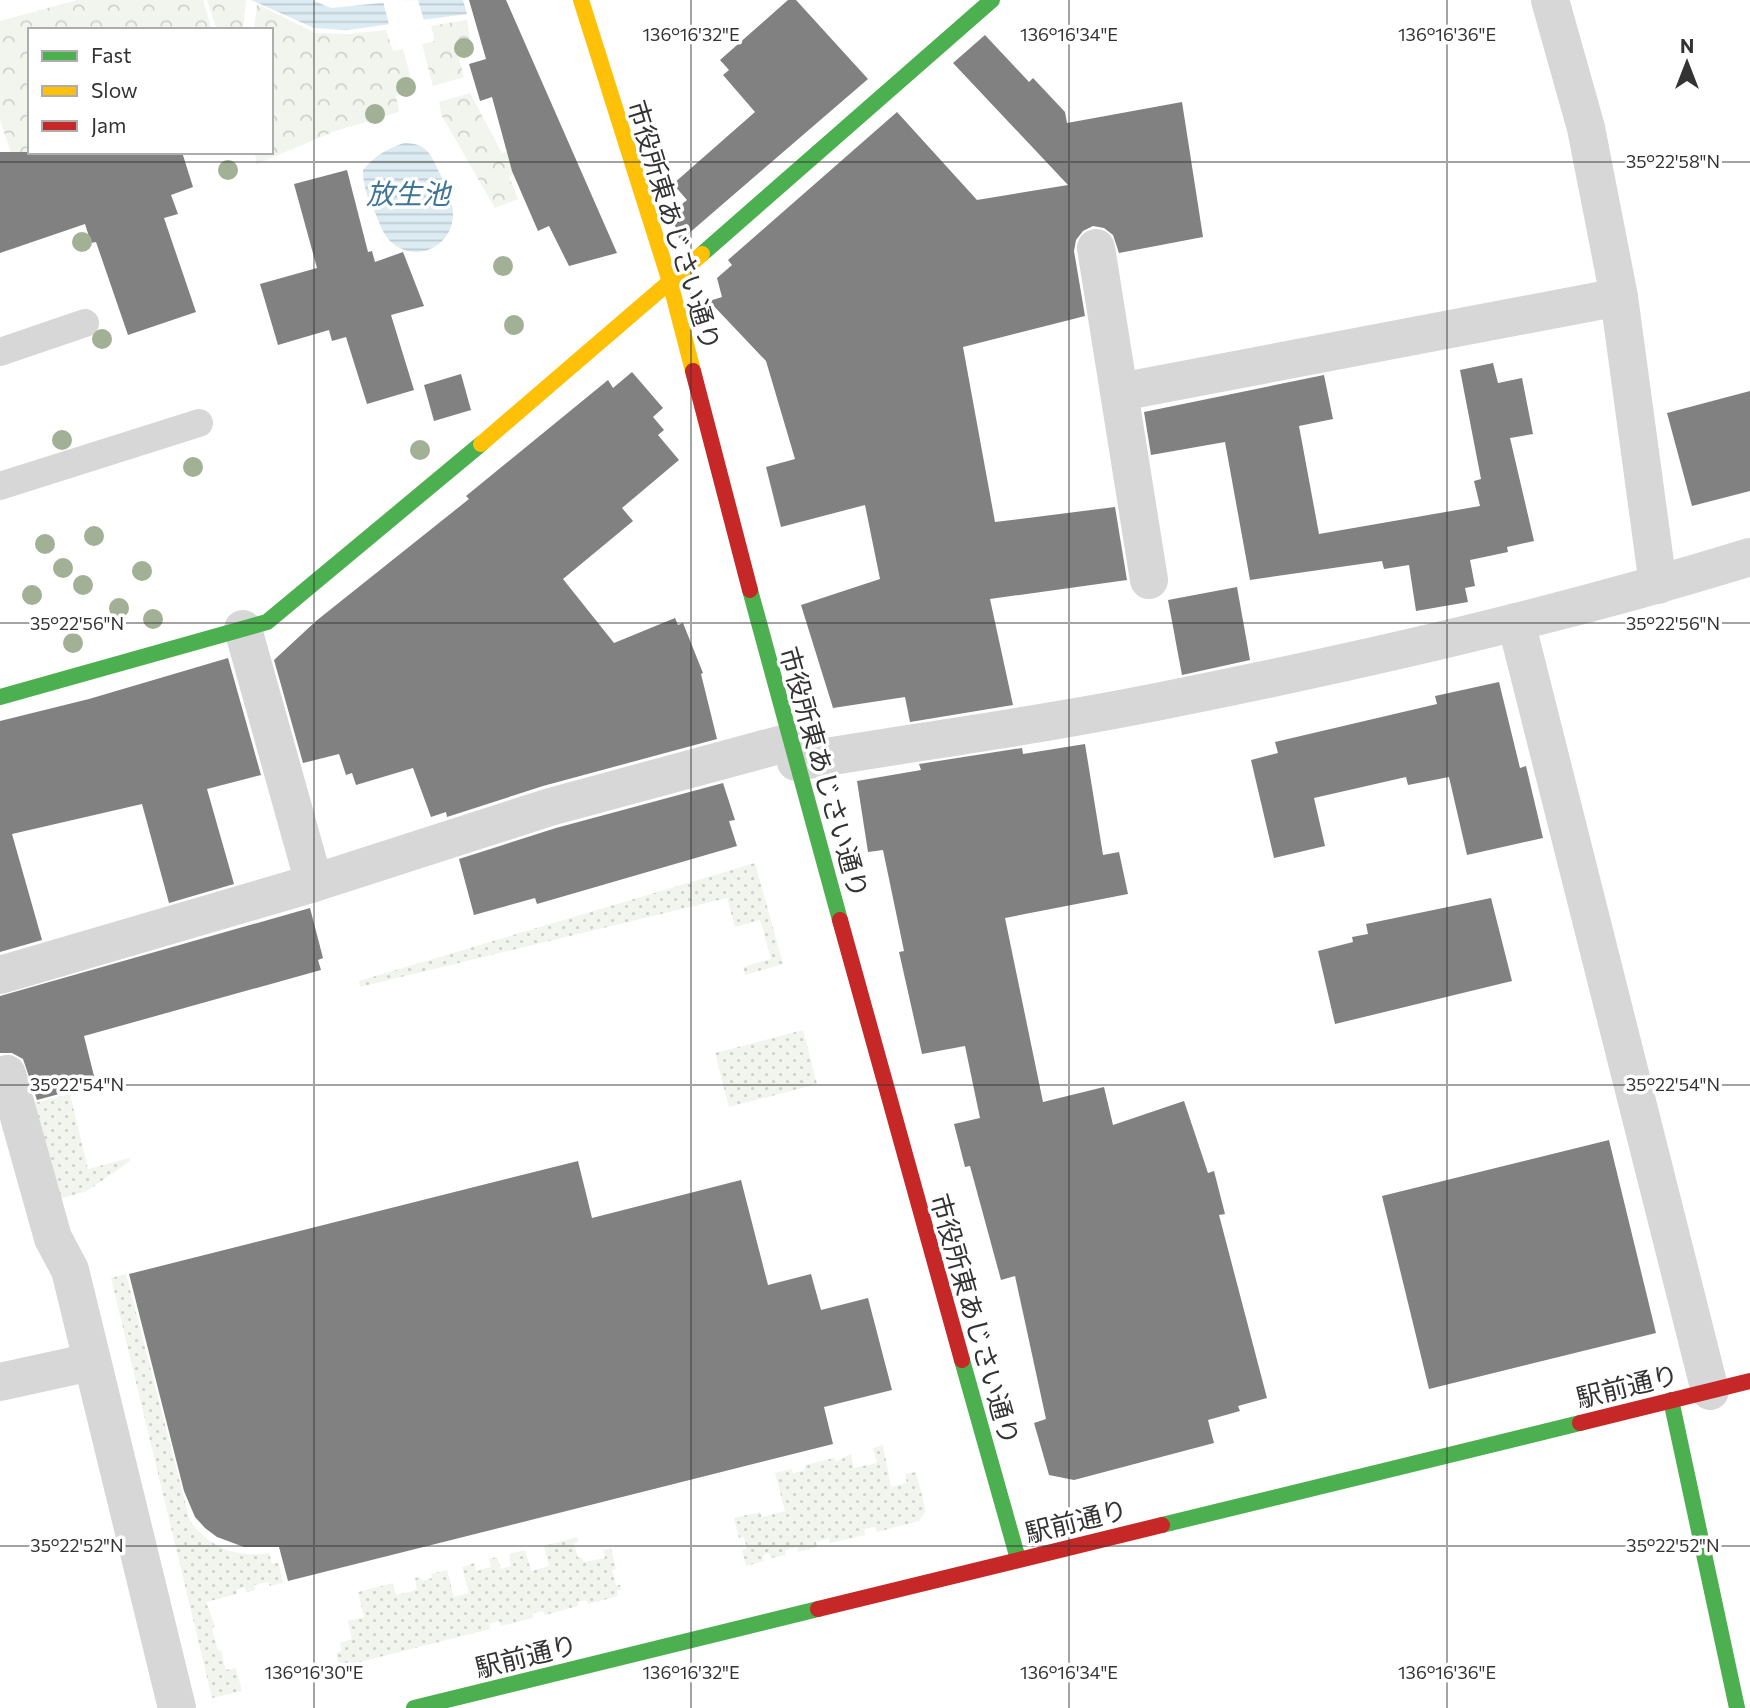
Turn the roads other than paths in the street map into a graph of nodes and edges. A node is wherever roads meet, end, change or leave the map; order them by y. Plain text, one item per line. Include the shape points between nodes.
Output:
1 (581, 0) edge
2 (992, 0) edge
3 (1550, 0) edge
4 (1096, 248) dead end
5 (670, 282) junction
6 (1619, 298) junction
7 (85, 323) dead end
8 (0, 352) edge
9 (1120, 392) junction
10 (199, 423) dead end
11 (0, 486) edge
12 (1750, 557) edge
13 (1149, 580) dead end
14 (1658, 585) junction
15 (1516, 622) junction
16 (243, 629) junction
17 (0, 697) edge
18 (793, 752) junction
19 (314, 883) junction
20 (0, 975) edge
21 (0, 1076) edge
22 (92, 1362) junction
23 (1750, 1381) edge
24 (0, 1382) edge
25 (1710, 1391) junction
26 (1671, 1400) junction
27 (1018, 1559) junction
28 (177, 1708) edge
29 (414, 1708) edge
30 (1737, 1708) edge

1 - 5 street, 市役所東あじさい通り
2 - 5 street
3 - 6 street via 1586,128
4 - 9 street
5 - 16 street via 267,622
5 - 18 street, 市役所東あじさい通り
6 - 9 street
6 - 14 street
7 - 8 lane
9 - 13 street
10 - 11 lane
12 - 14 street
14 - 15 street
15 - 18 street via 1174,698
15 - 25 street
16 - 17 street
16 - 19 street
18 - 19 street via 550,807
18 - 27 street, 市役所東あじさい通り
19 - 20 street
21 - 22 street via 6,1073 53,1238 70,1270
22 - 24 street
22 - 28 street
23 - 25 street, 駅前通り
25 - 26 street, 駅前通り
26 - 27 street, 駅前通り
26 - 30 street
27 - 29 street, 駅前通り

